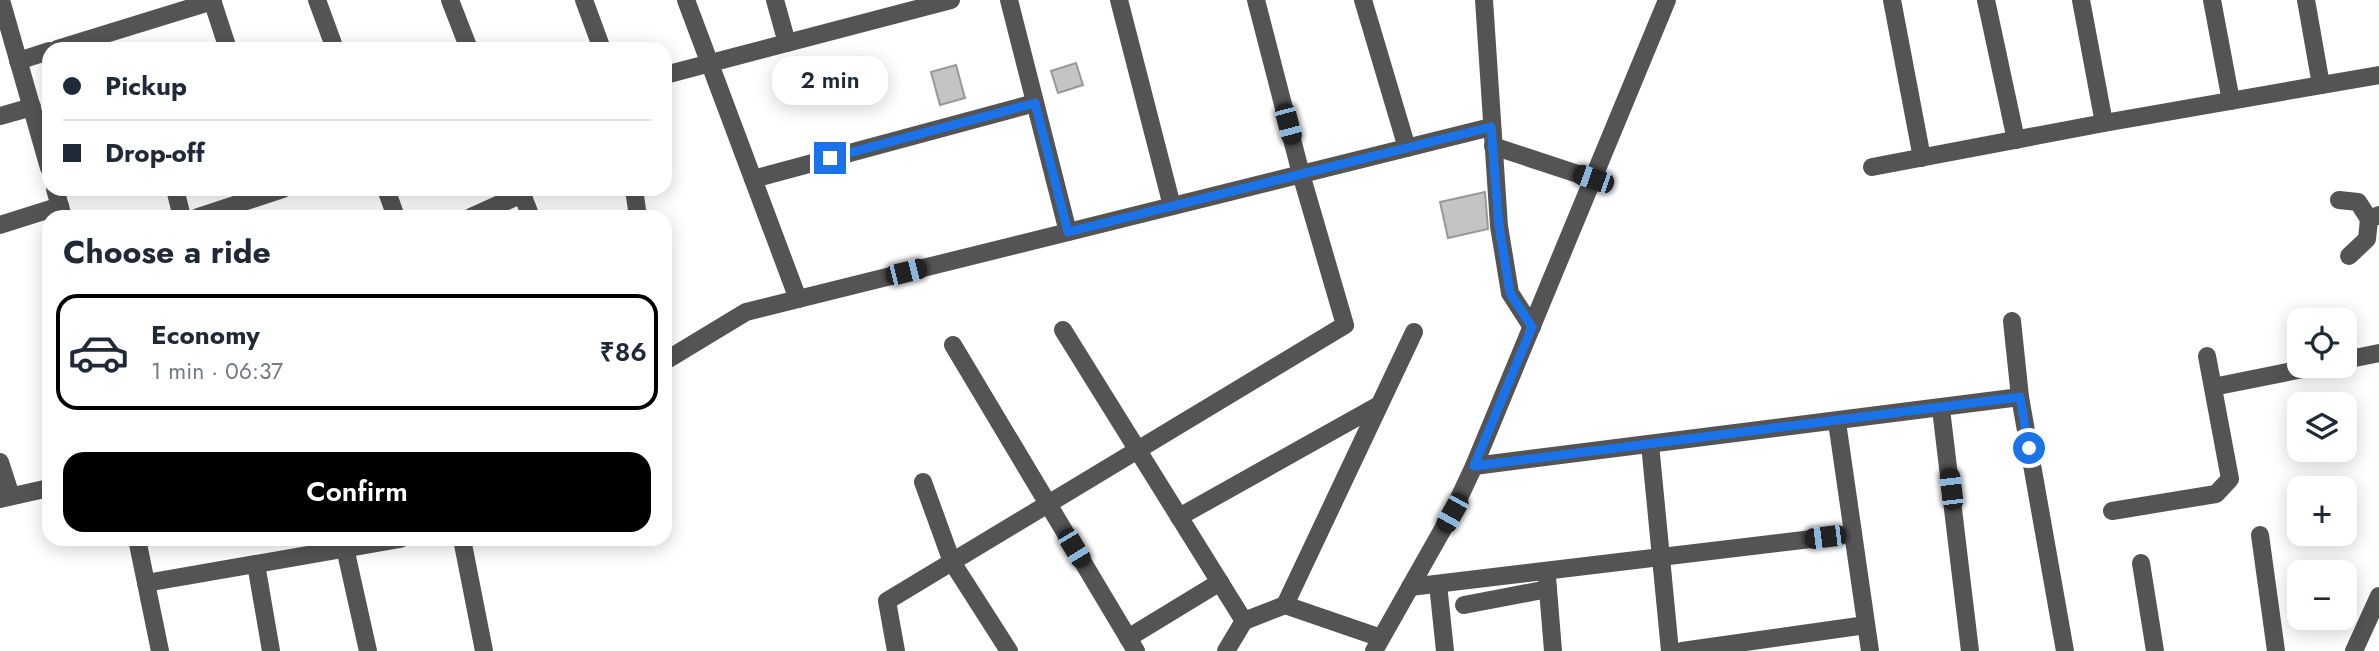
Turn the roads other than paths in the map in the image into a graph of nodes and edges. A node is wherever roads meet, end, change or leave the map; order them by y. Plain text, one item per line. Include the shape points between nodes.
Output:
1 (1, 0) edge
2 (317, 0) edge
3 (450, 0) edge
4 (584, 0) edge
5 (686, 0) edge
6 (775, 0) edge
7 (950, 0) edge
8 (1009, 0) edge
9 (1118, 0) edge
10 (1256, 0) edge
11 (1363, 0) edge
12 (1484, 0) edge
13 (1667, 0) edge
14 (1892, 0) edge
15 (1986, 0) edge
16 (2081, 0) edge
17 (2212, 0) edge
18 (2306, 0) edge
19 (213, 1) edge
20 (886, 8) edge
21 (80, 42) edge
22 (226, 42) edge
23 (332, 42) edge
24 (465, 42) edge
25 (599, 42) edge
26 (787, 43) junction
27 (42, 53) edge
28 (19, 61) junction
29 (710, 63) junction
30 (672, 73) edge
31 (2379, 75) edge
32 (2321, 85) junction
33 (2231, 101) junction
34 (1035, 103) junction
35 (32, 107) junction
36 (0, 116) edge
37 (2104, 123) junction
38 (1491, 127) junction
39 (2016, 140) junction
40 (42, 141) edge
41 (1493, 146) junction
42 (1407, 148) junction
43 (1922, 158) junction
44 (1872, 167) dead end
45 (1301, 174) junction
46 (754, 179) junction
47 (1593, 179) junction
48 (262, 196) edge
49 (513, 196) edge
50 (2339, 201) dead end
51 (60, 204) edge
52 (1172, 206) junction
53 (42, 210) edge
54 (43, 210) edge
55 (219, 210) edge
56 (485, 210) edge
57 (2374, 217) edge
58 (0, 225) edge
59 (1068, 232) junction
60 (2349, 256) dead end
61 (798, 299) junction
62 (2012, 321) dead end
63 (1532, 327) junction
64 (1063, 330) dead end
65 (1414, 332) dead end
66 (953, 345) dead end
67 (2379, 353) edge
68 (2207, 356) dead end
69 (672, 357) edge
70 (2357, 358) edge
71 (2287, 372) edge
72 (2213, 387) junction
73 (2020, 397) junction
74 (1379, 405) junction
75 (1941, 408) junction
76 (1837, 422) junction
77 (1650, 444) junction
78 (1137, 449) junction
79 (0, 462) edge
80 (1474, 466) junction
81 (923, 482) dead end
82 (42, 489) edge
83 (5, 497) edge
84 (1048, 504) junction
85 (2112, 511) dead end
86 (1179, 517) junction
87 (1853, 534) junction
88 (2260, 536) dead end
89 (138, 546) edge
90 (357, 546) edge
91 (463, 546) edge
92 (345, 548) junction
93 (1660, 556) junction
94 (952, 562) junction
95 (2141, 563) dead end
96 (256, 564) junction
97 (1546, 570) junction
98 (1220, 582) junction
99 (146, 583) junction
100 (1438, 584) junction
101 (1410, 587) junction
102 (1548, 589) junction
103 (2379, 596) edge
104 (1464, 605) dead end
105 (1285, 606) junction
106 (1244, 621) junction
107 (1866, 625) junction
108 (1132, 645) edge
109 (1378, 645) edge
110 (160, 651) edge
111 (271, 651) edge
112 (368, 651) edge
113 (484, 651) edge
114 (896, 651) edge
115 (1009, 651) edge
116 (1226, 651) edge
117 (1445, 651) edge
118 (1553, 651) edge
119 (1670, 651) edge
120 (1682, 651) edge
121 (1870, 651) edge
122 (1970, 651) edge
123 (2066, 651) edge
124 (2155, 651) edge
125 (2276, 651) edge
126 (2354, 651) edge

1 - 28 street
2 - 23 street
3 - 24 street
4 - 25 street
5 - 29 street
6 - 26 street
7 - 20 street
8 - 34 street
9 - 52 street
10 - 45 street
11 - 42 street
12 - 38 street
13 - 47 street
14 - 43 street
15 - 39 street
16 - 37 street
17 - 33 street
18 - 32 street
19 - 21 street
19 - 22 street
20 - 26 street
26 - 29 street
27 - 28 street
28 - 35 street
29 - 30 street
29 - 46 street
31 - 32 street
32 - 33 street
33 - 37 street
34 - 46 street
34 - 59 street
35 - 36 street
35 - 40 street
37 - 39 street
38 - 41 street
38 - 42 street
39 - 43 street
41 - 47 street
41 - 63 street via 1510,293
42 - 45 street
43 - 44 street
45 - 52 street
45 - 78 street via 1345,325
46 - 61 street
47 - 63 street
48 - 55 street
49 - 56 street
50 - 57 street via 2358,202
51 - 54 street
52 - 59 street
53 - 58 street
57 - 60 street via 2367,239
59 - 61 street
61 - 69 street via 746,312
62 - 73 street
63 - 80 street
64 - 78 street
65 - 74 street
66 - 84 street
67 - 70 street
68 - 72 street
71 - 72 street
72 - 85 street via 2230,479 2216,494
73 - 75 street
73 - 123 street
74 - 86 street
74 - 105 street
75 - 76 street
75 - 122 street
76 - 77 street
76 - 87 street
77 - 80 street
77 - 93 street
78 - 84 street
78 - 86 street
79 - 83 street
80 - 101 street
81 - 94 street
82 - 83 street
84 - 94 street
84 - 108 street
86 - 98 street
87 - 93 street
87 - 107 street
88 - 125 street
89 - 99 street
90 - 92 street
91 - 113 street
92 - 96 street
92 - 112 street
93 - 97 street
93 - 119 street
94 - 114 street via 887,601
94 - 115 street
95 - 124 street
96 - 99 street
96 - 111 street
97 - 100 street
97 - 102 street
98 - 106 street
98 - 108 street
99 - 110 street
100 - 101 street
100 - 117 street
101 - 109 street
102 - 104 street
102 - 118 street
103 - 126 street
105 - 106 street
105 - 109 street
106 - 116 street
107 - 120 street
107 - 121 street

